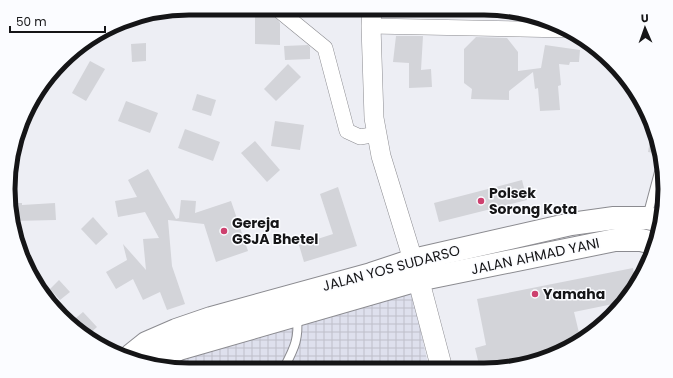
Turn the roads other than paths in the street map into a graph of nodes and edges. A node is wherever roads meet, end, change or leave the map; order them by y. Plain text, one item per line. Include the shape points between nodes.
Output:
1 (285, 15) edge
2 (372, 17) edge
3 (553, 29) edge
4 (377, 134) junction
5 (658, 177) edge
6 (653, 213) edge
7 (650, 241) edge
8 (413, 260) junction
9 (418, 280) junction
10 (296, 314) junction
11 (133, 354) edge
12 (157, 360) edge
13 (287, 363) edge
14 (440, 363) edge

1 - 4 street via 325,48 347,131 360,136
2 - 3 street
2 - 4 street via 374,118
4 - 8 street
5 - 6 lane
6 - 8 highway, JALAN YOS SUDARSO via 572,224
7 - 9 highway, JALAN AHMAD YANI via 616,240
8 - 9 main road
8 - 11 highway, JALAN YOS SUDARSO via 211,318 146,343
9 - 10 highway, JALAN YOS SUDARSO
9 - 14 main road
10 - 12 highway, JALAN YOS SUDARSO via 180,349
10 - 13 lane via 296,345

